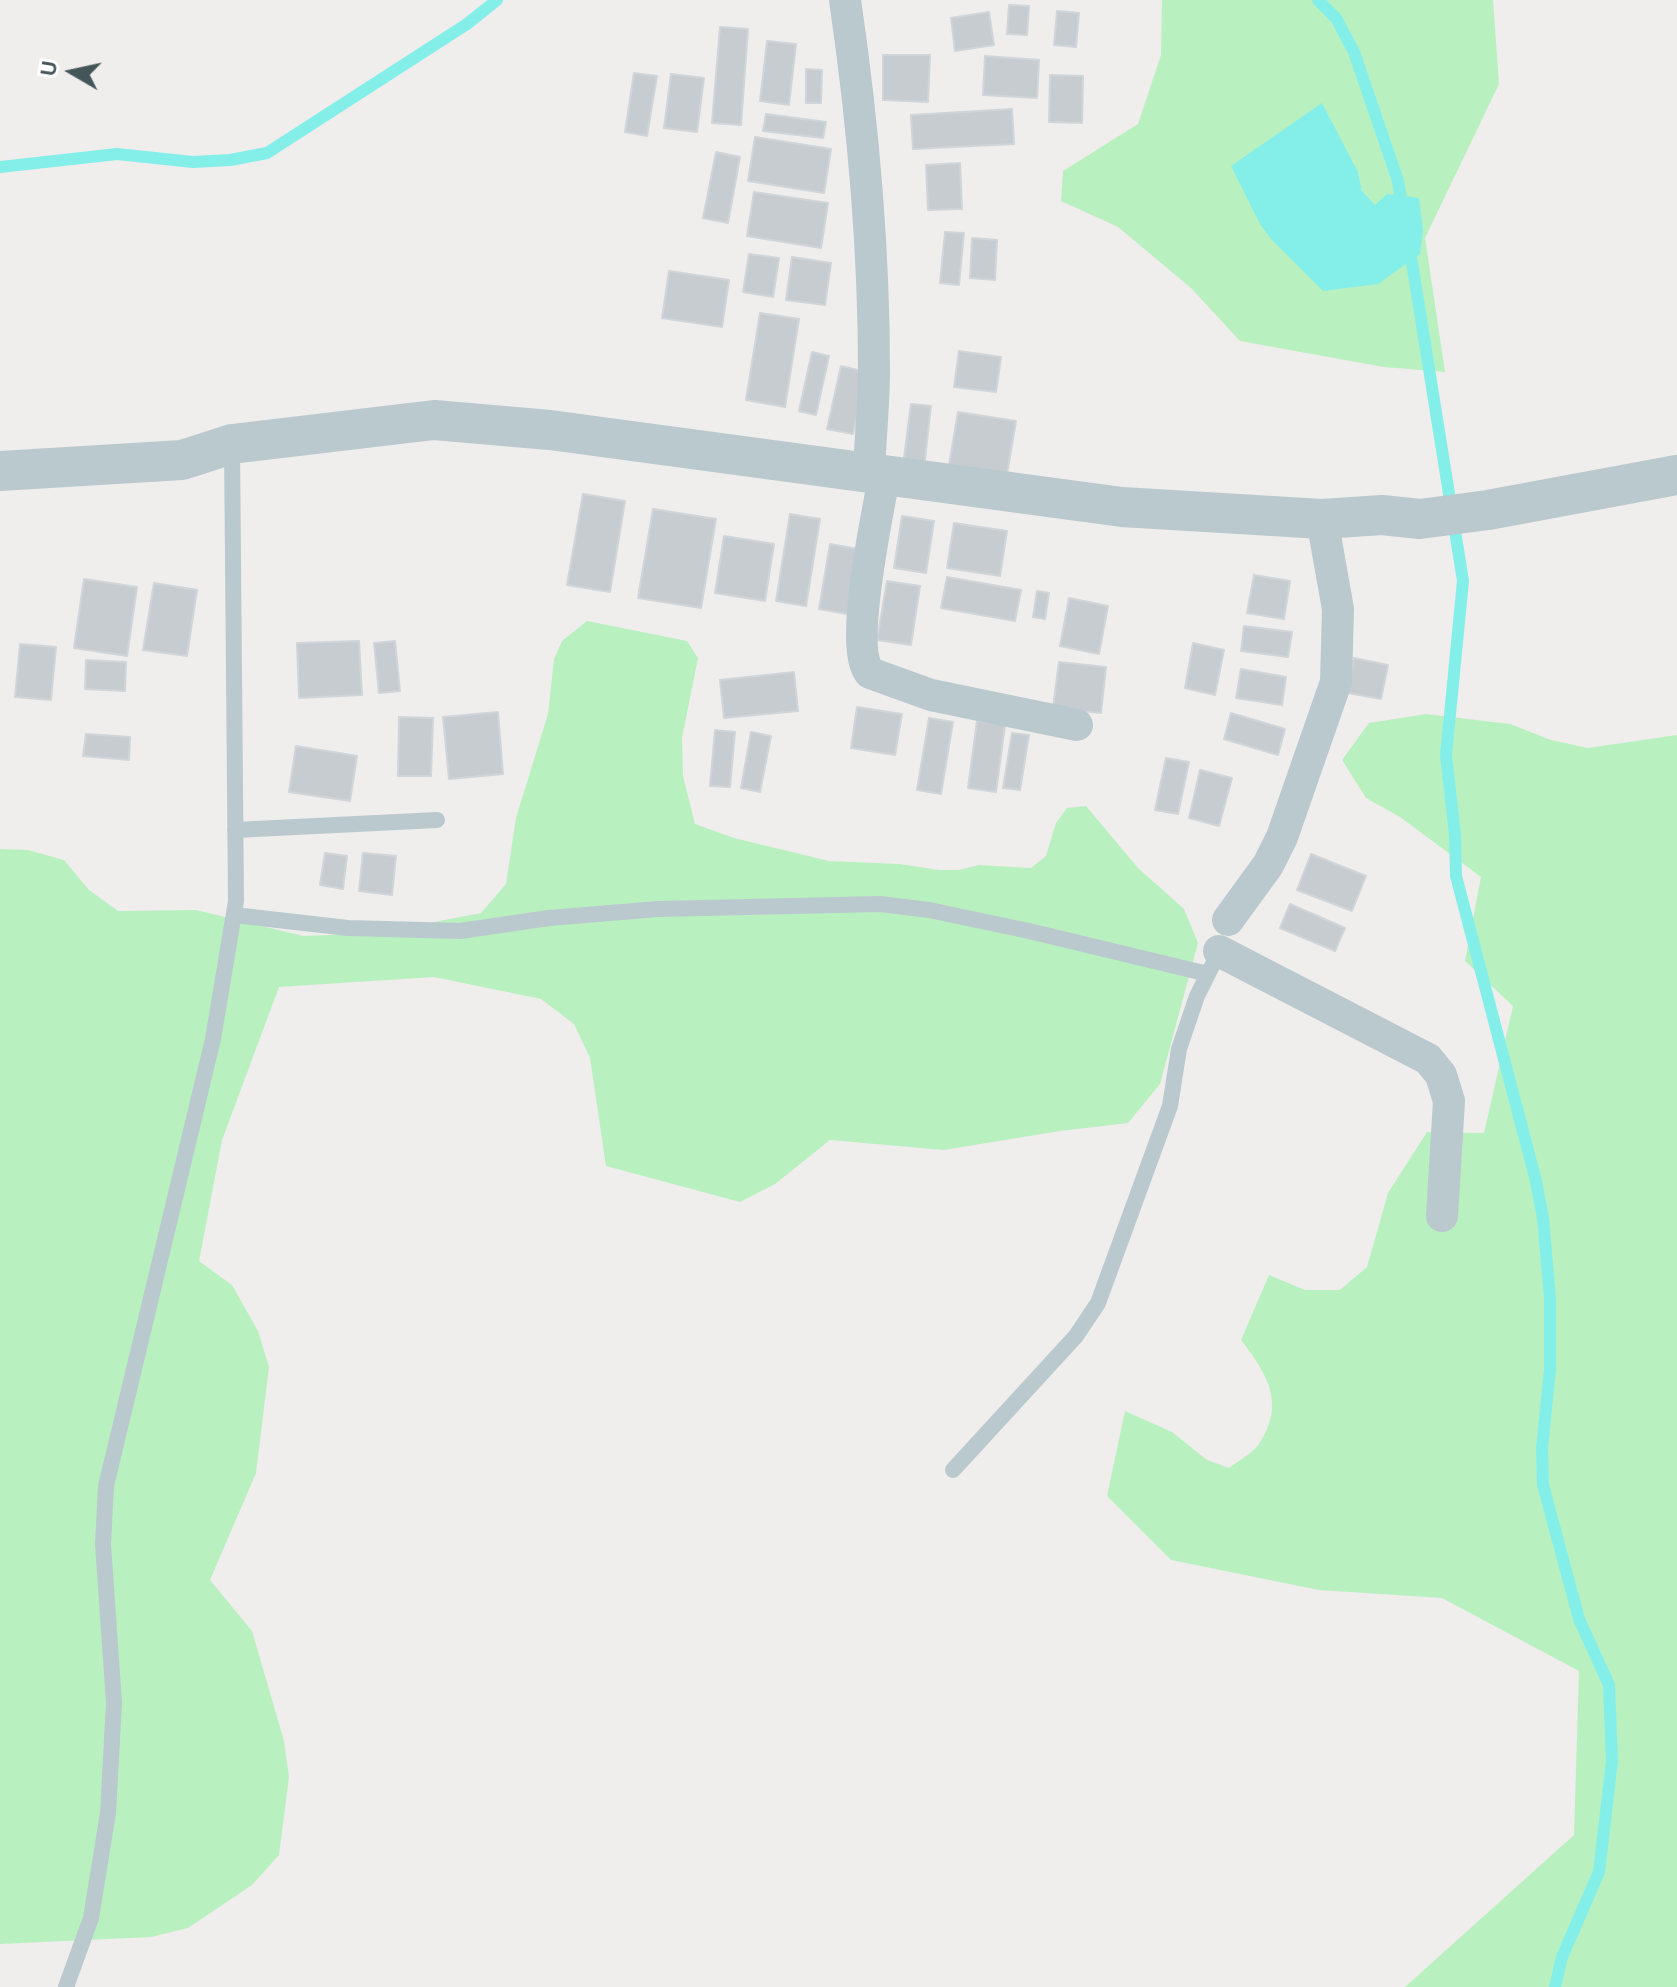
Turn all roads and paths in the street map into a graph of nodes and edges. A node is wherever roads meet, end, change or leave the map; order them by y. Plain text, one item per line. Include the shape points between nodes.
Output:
1 (845, 0) edge
2 (232, 444) junction
3 (0, 471) edge
4 (876, 475) junction
5 (1677, 475) edge
6 (1322, 519) junction
7 (1077, 725) dead end
8 (437, 820) dead end
9 (235, 830) junction
10 (234, 915) junction
11 (1228, 920) joint
12 (1214, 963) junction
13 (1442, 1216) dead end
14 (953, 1470) dead end
15 (66, 1987) edge

1 - 4 street via 871,238
2 - 3 street via 182,460
2 - 4 street via 434,420 550,430
2 - 9 lane
4 - 6 street via 1122,507
4 - 7 street via 865,588 866,669 931,695
5 - 6 street via 1420,519
6 - 11 street via 1338,609 1336,682 1282,837
8 - 9 lane
9 - 10 lane
10 - 12 lane via 348,928 460,931 658,909 880,904
10 - 15 lane via 213,1039 106,1486 103,1544 114,1703 108,1813 91,1918
11 - 12 lane
12 - 13 street via 1428,1059 1441,1075 1449,1101
12 - 14 lane via 1197,996 1179,1049 1170,1106 1098,1303 1076,1336

